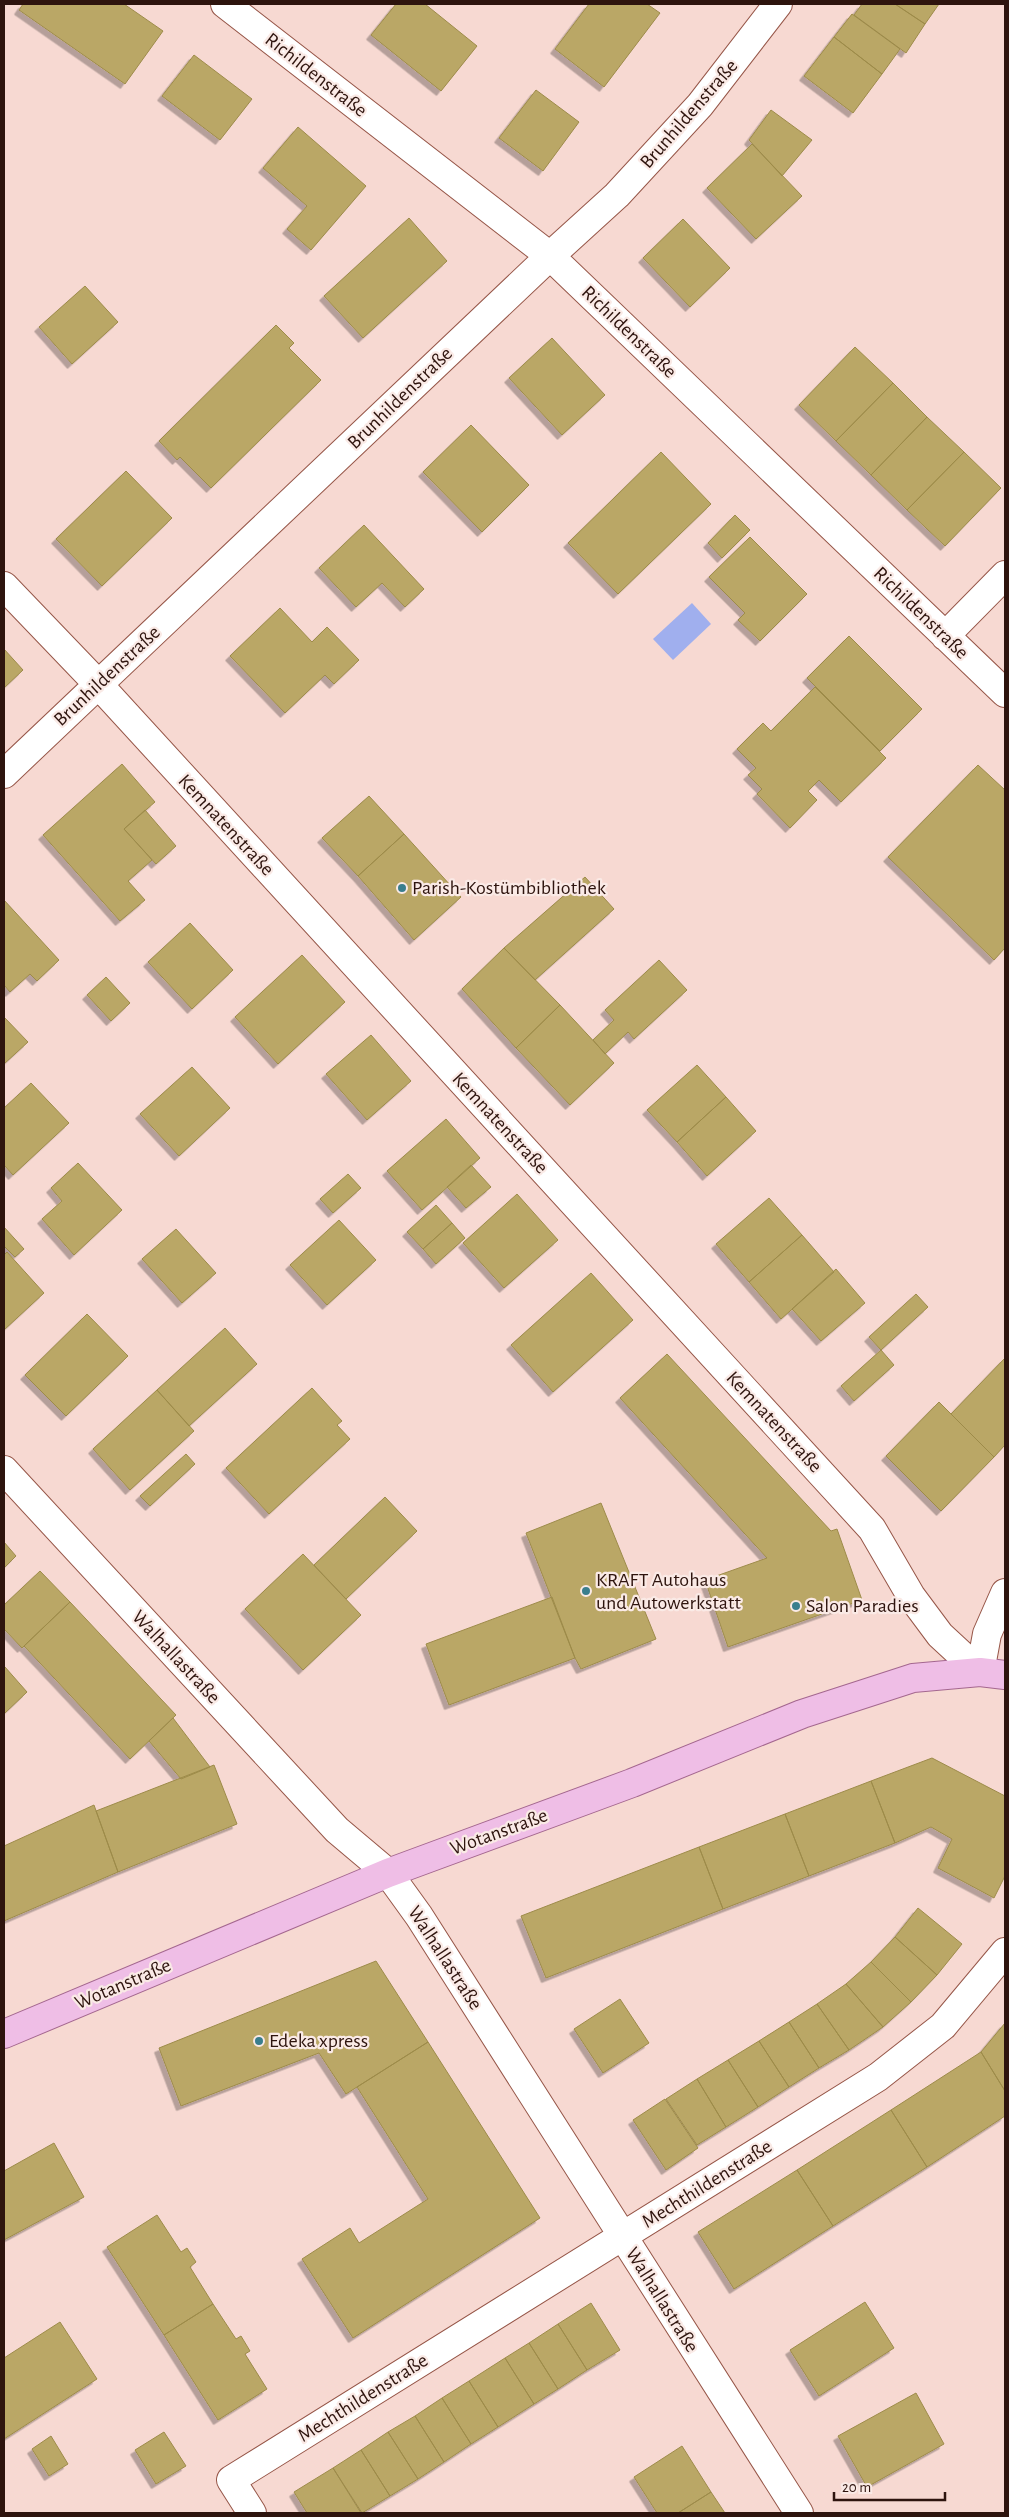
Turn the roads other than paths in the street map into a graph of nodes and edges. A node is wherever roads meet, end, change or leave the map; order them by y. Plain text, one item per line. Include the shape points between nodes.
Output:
1 (224, 4) edge
2 (778, 4) edge
3 (550, 256) junction
4 (1005, 574) edge
5 (4, 586) edge
6 (945, 636) junction
7 (98, 684) junction
8 (1005, 693) edge
9 (4, 774) edge
10 (4, 1470) edge
11 (1005, 1593) edge
12 (992, 1674) edge
13 (388, 1873) junction
14 (1005, 1952) edge
15 (4, 2034) edge
16 (622, 2237) junction
17 (252, 2513) edge
18 (799, 2513) edge

1 - 3 street, Richildenstraße
2 - 3 street, Brunhildenstraße via 700,105 617,195
3 - 6 street, Richildenstraße
3 - 7 street, Brunhildenstraße
4 - 6 street
5 - 7 street, Kemnatenstraße
6 - 8 street, Richildenstraße
7 - 9 street, Brunhildenstraße
7 - 12 street, Kemnatenstraße via 872,1529 911,1596 940,1635
10 - 13 street, Walhallastraße via 337,1830
11 - 12 street via 987,1634
12 - 13 main road, Wotanstraße via 913,1678 802,1714 632,1783
13 - 15 main road, Wotanstraße
13 - 16 street, Walhallastraße via 419,1916
14 - 16 street, Mechthildenstraße via 943,2026 878,2077
16 - 17 street, Mechthildenstraße via 231,2480
16 - 18 street, Walhallastraße

